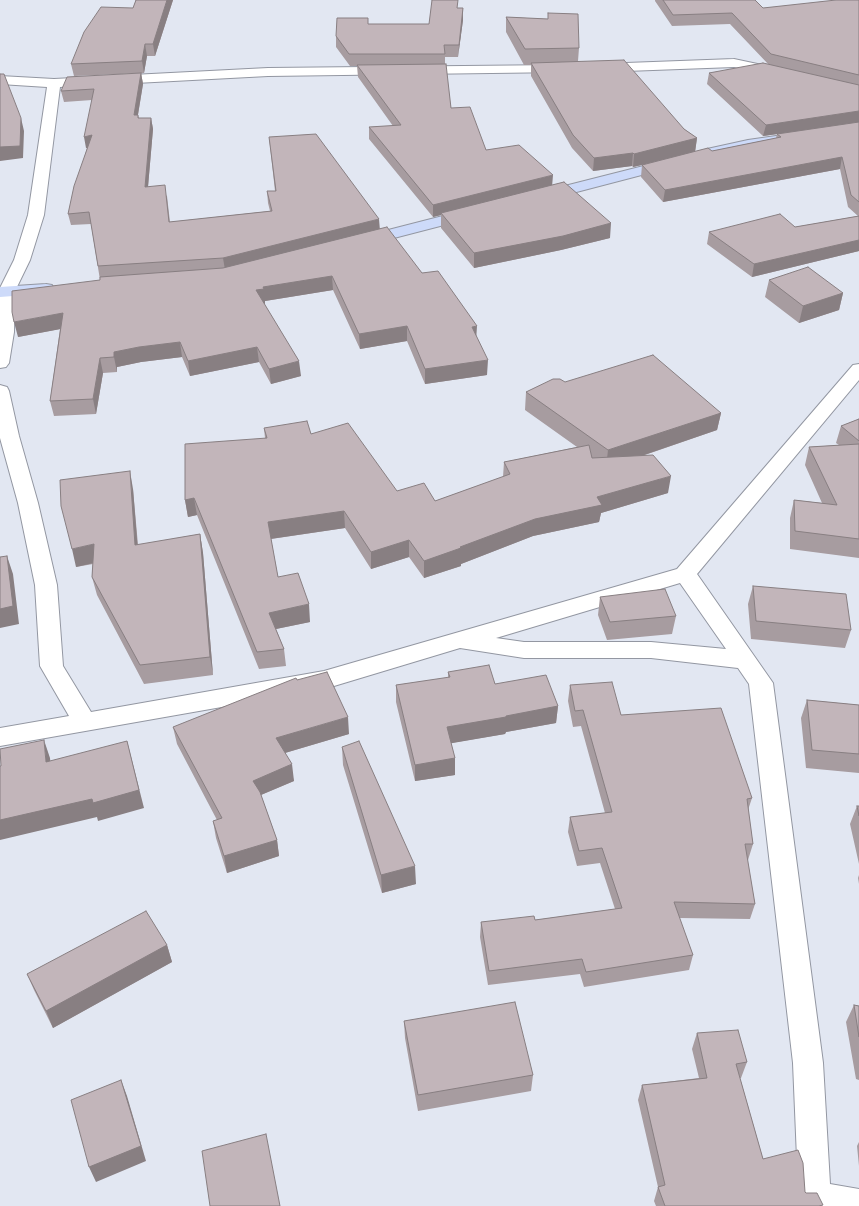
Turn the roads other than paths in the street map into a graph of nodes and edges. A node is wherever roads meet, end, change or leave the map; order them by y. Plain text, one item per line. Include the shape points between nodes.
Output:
1 (588, 68) edge
2 (573, 69) edge
3 (789, 75) edge
4 (0, 80) edge
5 (54, 83) junction
6 (800, 136) edge
7 (701, 155) edge
8 (686, 159) edge
9 (524, 200) edge
10 (486, 210) edge
11 (348, 245) edge
12 (61, 288) edge
13 (4, 292) edge
14 (0, 363) edge
15 (859, 369) edge
16 (0, 391) edge
17 (685, 574) junction
18 (457, 641) junction
19 (745, 660) junction
20 (85, 722) junction
21 (0, 737) edge
22 (815, 1202) edge
23 (859, 1205) edge

1 - 3 street via 734,63
2 - 5 street via 268,72
4 - 5 street
5 - 13 street via 36,215 22,260
6 - 7 street
8 - 9 street
10 - 11 street
12 - 13 street
13 - 14 street via 4,332
15 - 17 street
16 - 20 street via 46,585 52,666
17 - 18 street
17 - 19 street
18 - 19 street via 524,650 651,650
18 - 20 street via 324,680
19 - 22 street via 761,683 808,1063
20 - 21 street
22 - 23 street

